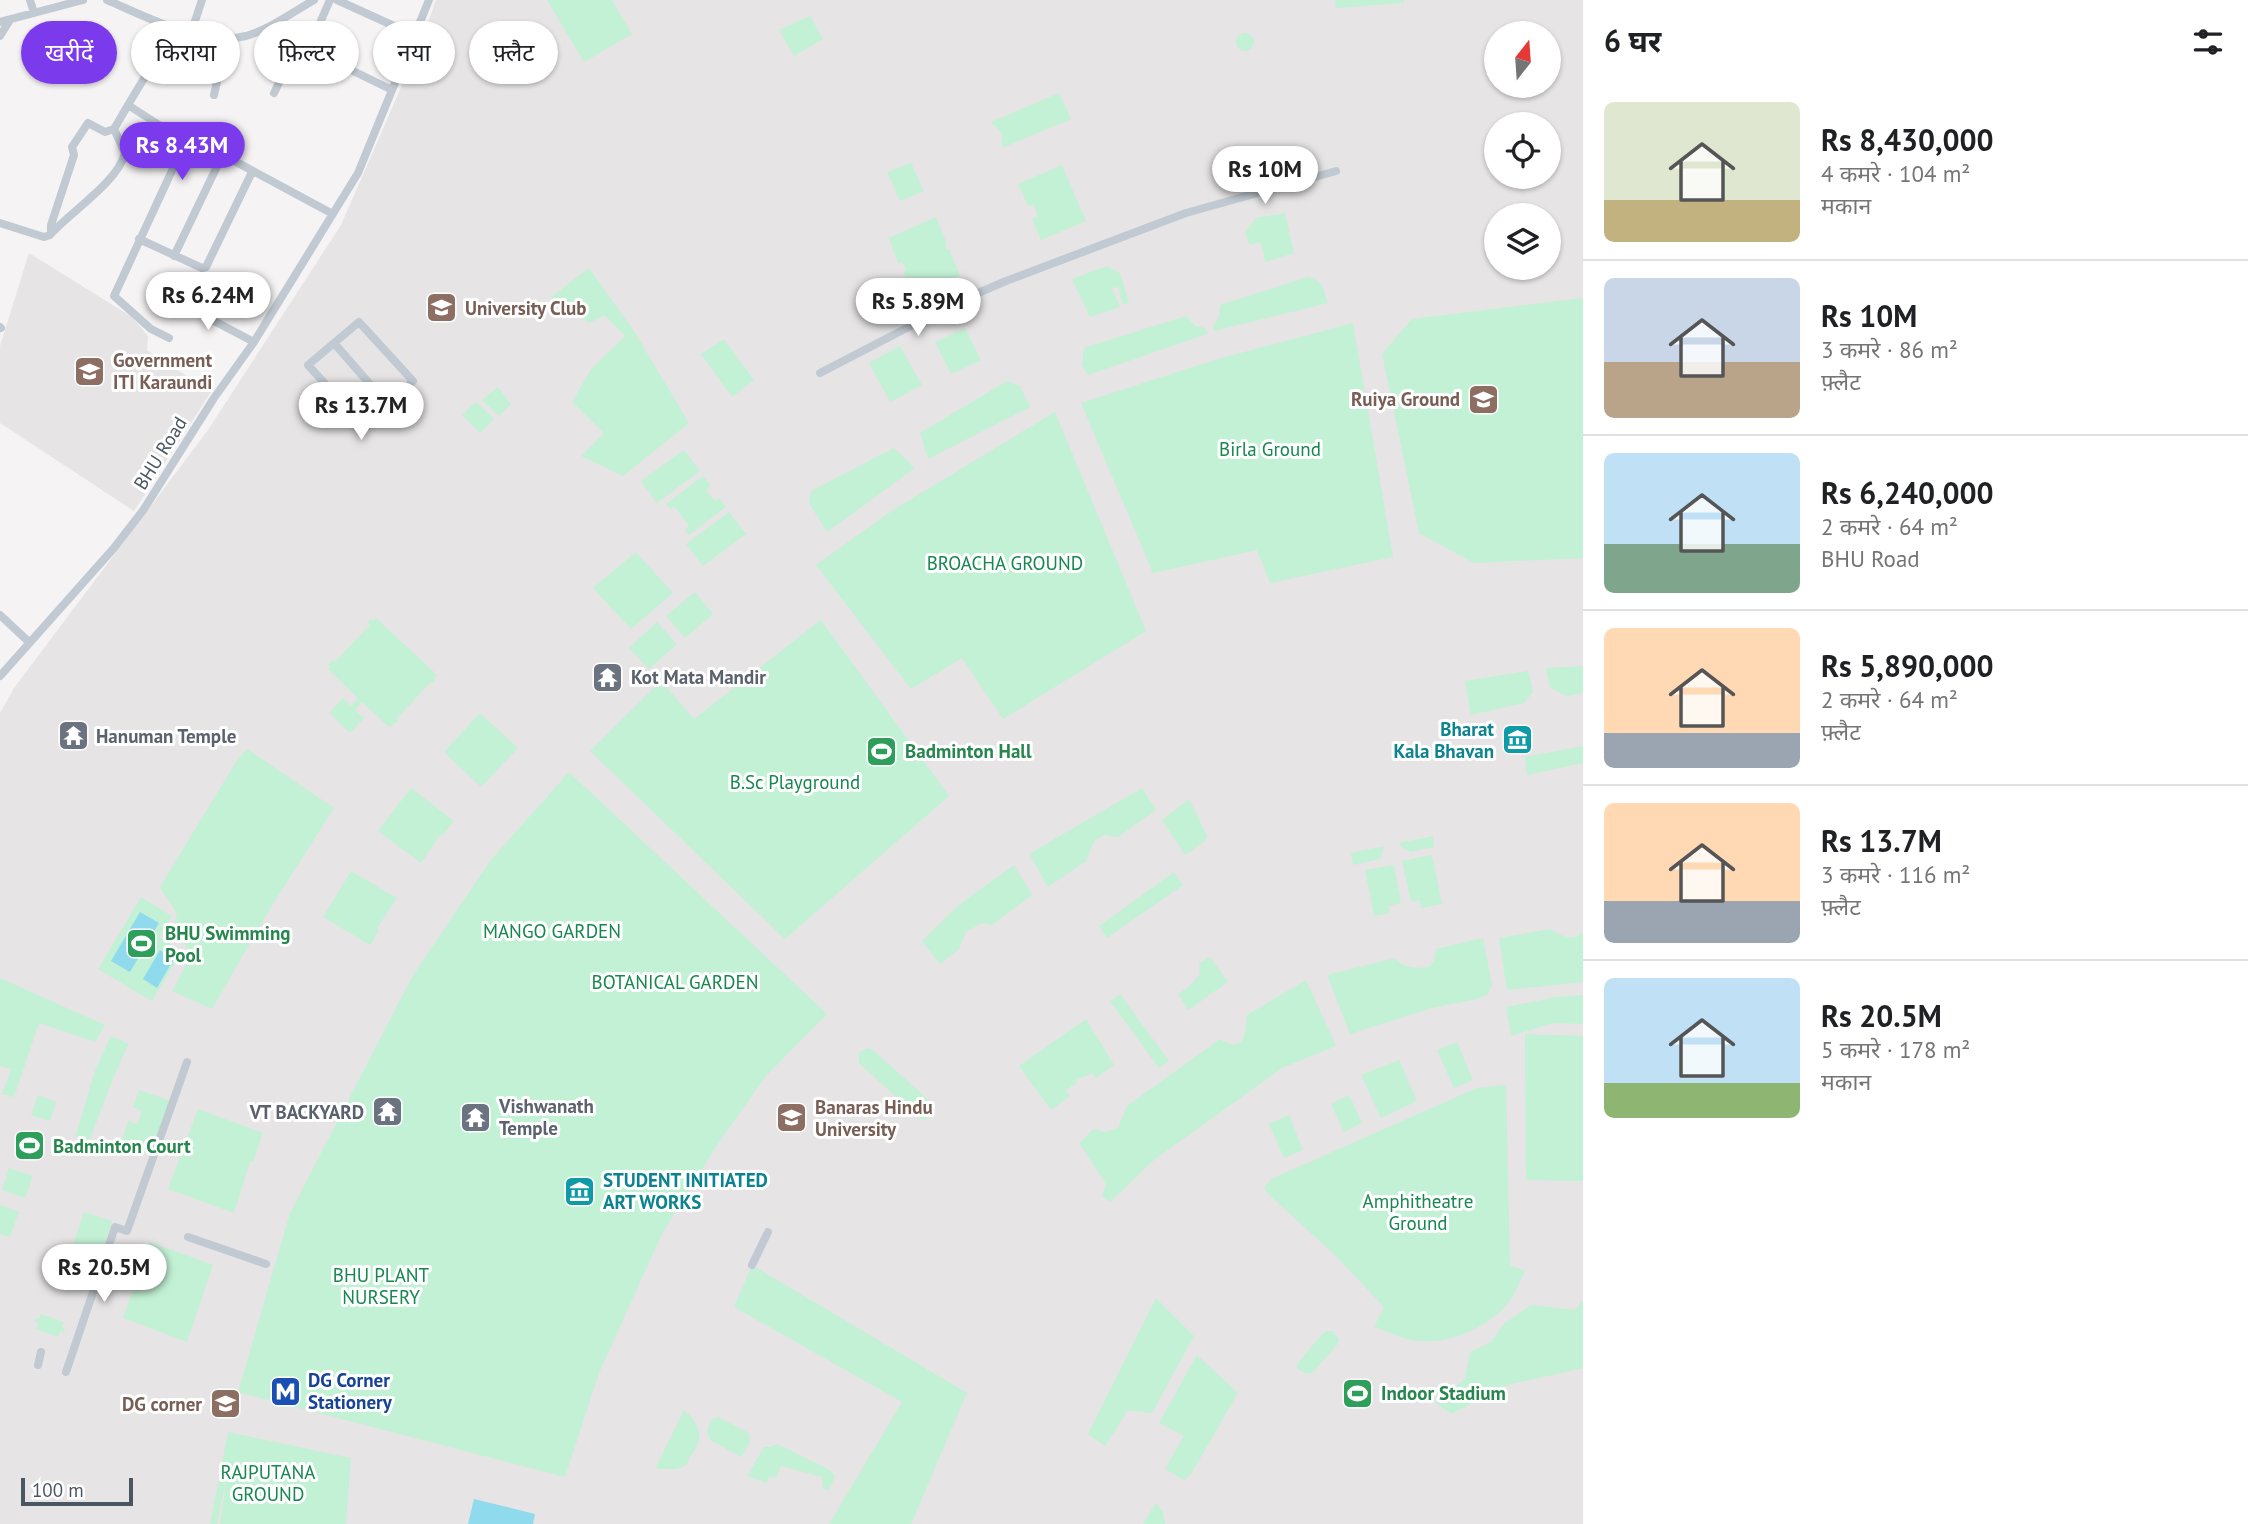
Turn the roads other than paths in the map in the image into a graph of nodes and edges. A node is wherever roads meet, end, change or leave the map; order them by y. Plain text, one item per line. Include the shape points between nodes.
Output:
1 (30, 0) edge
2 (83, 0) edge
3 (107, 0) edge
4 (202, 0) edge
5 (314, 0) edge
6 (330, 0) edge
7 (337, 0) edge
8 (429, 0) edge
9 (124, 3) edge
10 (34, 13) junction
11 (10, 20) junction
12 (156, 21) edge
13 (195, 21) edge
14 (321, 21) edge
15 (383, 21) edge
16 (420, 21) edge
17 (0, 22) edge
18 (0, 36) edge
19 (240, 37) edge
20 (359, 73) edge
21 (141, 84) edge
22 (216, 84) edge
23 (278, 84) edge
24 (394, 84) edge
25 (392, 90) junction
26 (274, 93) dead end
27 (214, 95) dead end
28 (128, 105) junction
29 (114, 128) junction
30 (188, 136) junction
31 (222, 156) junction
32 (1336, 171) dead end
33 (252, 172) junction
34 (331, 213) junction
35 (0, 223) edge
36 (51, 233) junction
37 (139, 239) junction
38 (174, 256) junction
39 (174, 300) dead end
40 (169, 338) dead end
41 (254, 342) junction
42 (334, 343) junction
43 (820, 373) dead end
44 (396, 397) junction
45 (388, 405) junction
46 (410, 409) dead end
47 (0, 615) edge
48 (29, 642) junction
49 (0, 676) edge
50 (187, 1062) dead end
51 (768, 1232) dead end
52 (188, 1237) dead end
53 (266, 1264) dead end
54 (752, 1265) dead end
55 (41, 1352) dead end
56 (38, 1365) dead end
57 (65, 1372) dead end

1 - 10 street
2 - 10 street
3 - 9 street
4 - 13 street
5 - 19 street
6 - 14 street
7 - 15 street
8 - 16 street, BHU Road
9 - 12 street
10 - 11 street
11 - 17 street
11 - 18 street
20 - 25 street
21 - 28 street
22 - 27 street
23 - 26 street
24 - 25 street, BHU Road
25 - 34 street, BHU Road via 358,173
28 - 29 street
28 - 30 street via 159,125
29 - 36 street via 124,153 122,161
29 - 36 street via 102,132 88,123 78,136
30 - 31 street
30 - 37 street
31 - 33 street
31 - 38 street
32 - 43 street via 1186,213 1018,276
33 - 34 street
33 - 38 street via 206,267
34 - 41 street, BHU Road
35 - 36 street via 44,237
37 - 38 street
37 - 40 street via 114,296 151,329
39 - 41 street
41 - 48 street, BHU Road via 144,509
42 - 44 street via 359,322 413,381
42 - 45 street
42 - 45 street via 308,365 365,428
44 - 45 street
44 - 46 street
47 - 48 street
48 - 49 street, BHU Road
50 - 57 street via 127,1231 115,1227
51 - 54 street
52 - 53 street
55 - 56 street

